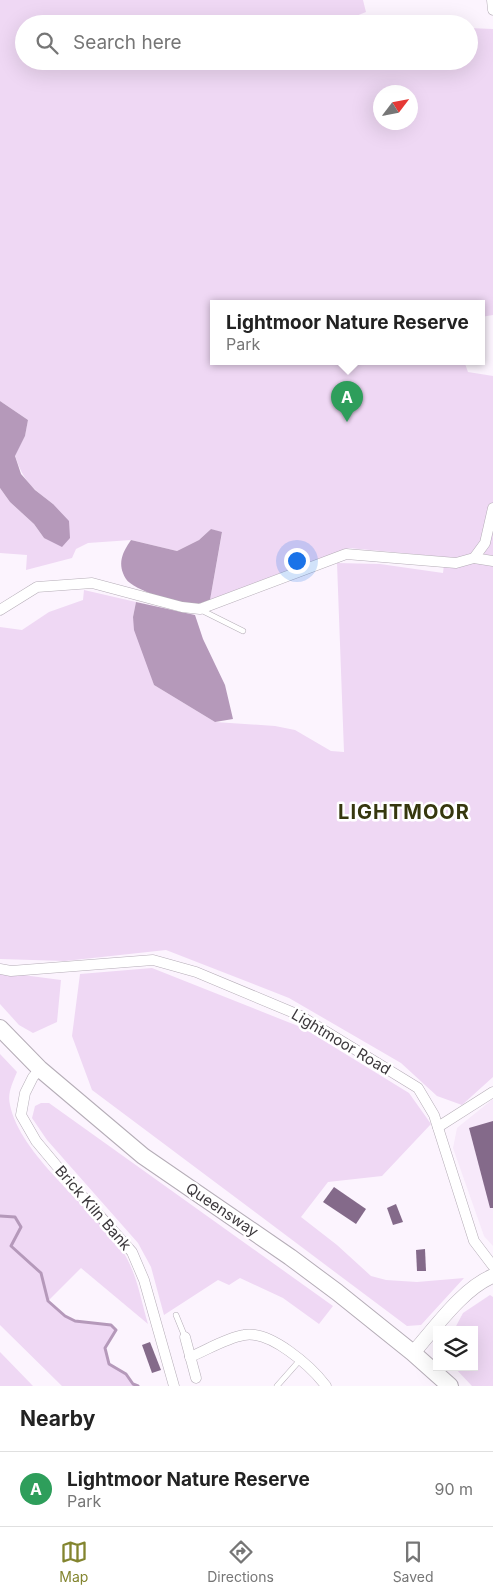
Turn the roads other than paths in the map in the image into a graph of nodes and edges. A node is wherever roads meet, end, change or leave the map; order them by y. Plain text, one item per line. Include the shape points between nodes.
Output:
1 (492, 0) edge
2 (493, 10) edge
3 (493, 508) edge
4 (474, 558) junction
5 (493, 561) edge
6 (200, 609) junction
7 (0, 610) edge
8 (244, 631) dead end
9 (0, 969) edge
10 (0, 1028) edge
11 (40, 1069) junction
12 (493, 1092) edge
13 (438, 1127) junction
14 (493, 1266) edge
15 (493, 1276) edge
16 (176, 1315) dead end
17 (185, 1337) joint
18 (413, 1353) junction
19 (190, 1357) junction
20 (300, 1360) junction
21 (198, 1382) edge
22 (174, 1386) edge
23 (277, 1386) edge
24 (326, 1386) edge
25 (450, 1386) edge

1 - 2 street
3 - 4 street via 485,543
4 - 5 street
4 - 6 street via 456,563 346,554
6 - 7 street via 92,583 37,587
6 - 8 lane
9 - 13 street, Lightmoor Road via 12,971 154,960 196,972 299,1014 418,1088
10 - 11 main road, Queensway
11 - 18 main road, Queensway via 142,1156 290,1257
11 - 22 street, Brick Kiln Bank via 24,1093 21,1115 47,1155 132,1252 144,1280
12 - 13 street
13 - 14 street, Lightmoor Road via 474,1241
15 - 18 street via 464,1295
16 - 17 lane
17 - 19 street
18 - 25 main road, Queensway
19 - 20 street via 236,1336 254,1334 273,1340
19 - 21 street
20 - 23 lane
20 - 24 street

